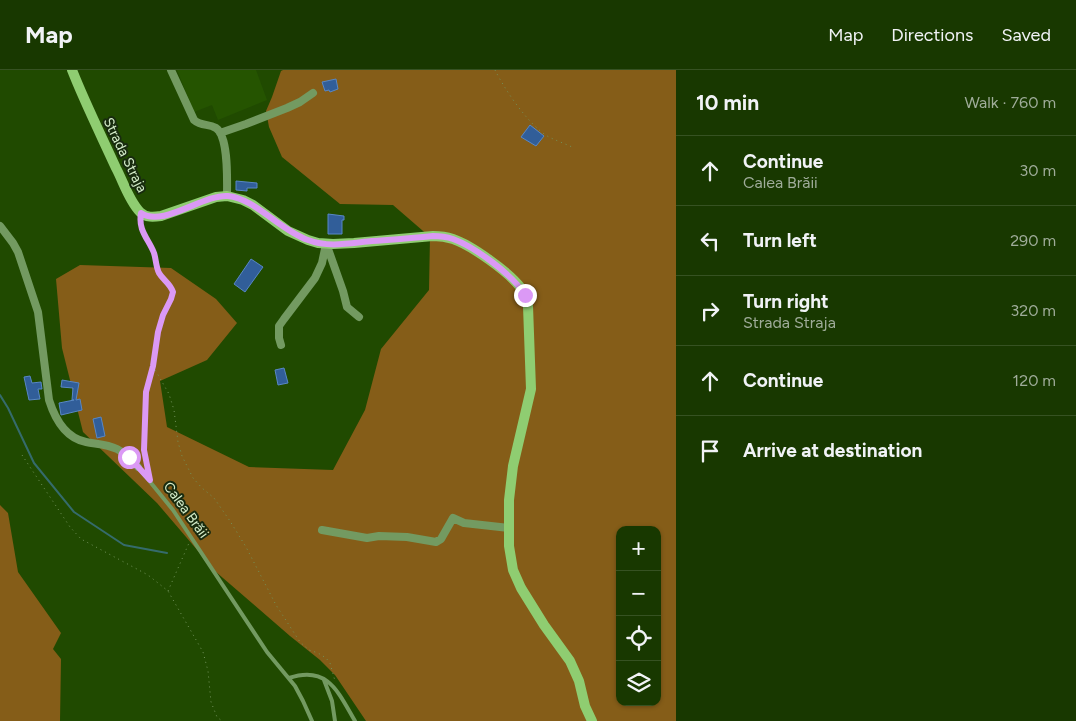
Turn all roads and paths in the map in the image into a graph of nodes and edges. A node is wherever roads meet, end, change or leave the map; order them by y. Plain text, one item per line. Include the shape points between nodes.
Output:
1 (72, 70) edge
2 (171, 70) edge
3 (495, 70) edge
4 (313, 93) dead end
5 (220, 133) junction
6 (574, 148) dead end
7 (227, 196) junction
8 (141, 213) junction
9 (0, 226) edge
10 (326, 244) junction
11 (360, 318) dead end
12 (281, 345) dead end
13 (153, 366) junction
14 (22, 456) dead end
15 (138, 467) joint
16 (150, 480) junction
17 (509, 528) junction
18 (322, 530) dead end
19 (192, 538) junction
20 (168, 591) junction
21 (289, 678) junction
22 (323, 678) junction
23 (339, 695) junction
24 (222, 721) edge
25 (312, 721) edge
26 (336, 721) edge
27 (355, 721) edge
28 (592, 721) edge

1 - 8 main road, Strada Straja via 128,194
2 - 5 street via 194,120 200,125 215,127
3 - 6 path via 505,90 530,122 548,136
4 - 5 street via 288,108
5 - 7 street via 227,163
7 - 8 main road, Strada Straja via 161,216
7 - 10 main road via 253,205 297,236
8 - 13 path via 139,222 154,253 159,273 173,292 158,332
9 - 15 street, Calea Brăii via 18,252 38,312 49,400 58,423 79,440 121,451
10 - 11 street via 347,307
10 - 12 street via 315,278 279,326
10 - 17 main road via 443,236 486,258 520,287 528,306 531,389 513,466
13 - 16 path via 146,392 144,440
13 - 23 path via 172,402 178,442 190,473 230,521 300,642 330,663
14 - 20 path via 81,539 148,575
15 - 16 lane, Calea Brăii
16 - 19 lane, Calea Brăii
17 - 18 street via 464,523 453,518 436,542 407,537 367,538
17 - 28 main road via 513,570 544,625 575,670
19 - 20 path
19 - 21 lane, Calea Brăii via 267,652
20 - 24 path via 203,652 211,702
21 - 22 lane via 310,674
21 - 25 lane, Calea Brăii
22 - 23 lane
22 - 26 lane
23 - 27 lane

